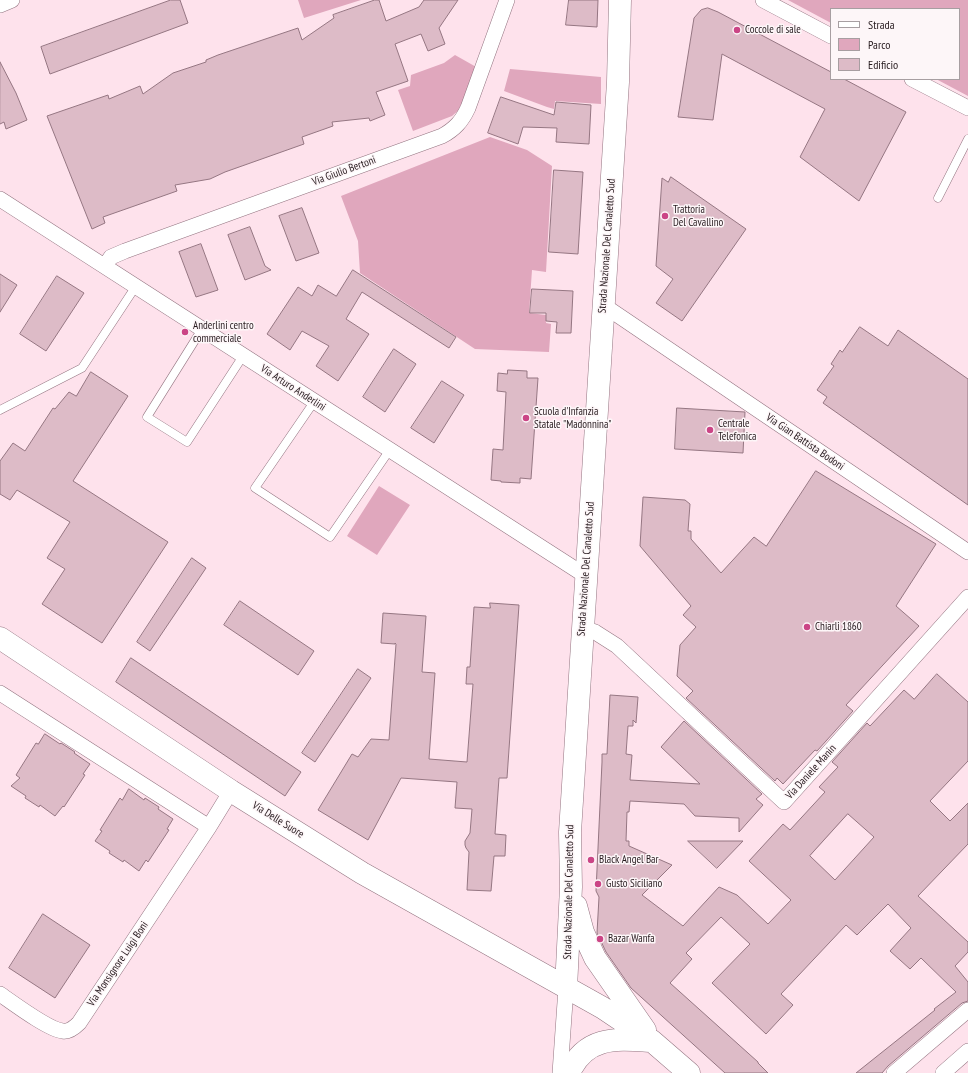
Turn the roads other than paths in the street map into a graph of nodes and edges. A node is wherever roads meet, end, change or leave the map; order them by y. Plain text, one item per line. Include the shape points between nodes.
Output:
1 (12, 0) edge
2 (507, 0) edge
3 (620, 0) edge
4 (763, 0) edge
5 (0, 5) edge
6 (830, 35) edge
7 (914, 80) edge
8 (968, 108) edge
9 (968, 139) edge
10 (938, 198) dead end
11 (0, 199) edge
12 (105, 266) junction
13 (136, 286) junction
14 (603, 305) junction
15 (202, 329) junction
16 (243, 356) junction
17 (314, 402) junction
18 (0, 410) edge
19 (389, 451) junction
20 (968, 552) edge
21 (586, 576) junction
22 (968, 597) edge
23 (582, 628) junction
24 (0, 638) edge
25 (0, 693) edge
26 (231, 791) junction
27 (209, 827) junction
28 (571, 887) junction
29 (566, 988) junction
30 (0, 994) edge
31 (968, 1010) edge
32 (652, 1041) junction
33 (968, 1051) edge
34 (560, 1073) edge
35 (569, 1073) edge
36 (689, 1073) edge
37 (894, 1073) edge
38 (943, 1073) edge

1 - 5 street
2 - 12 street, Via Giulio Bertoni via 468,108 463,119 451,131 125,251 111,257
3 - 14 main road, Strada Nazionale Del Canaletto Sud via 618,82
4 - 6 street
7 - 8 street
9 - 10 lane
11 - 12 street, Via Arturo Anderlini
12 - 13 street, Via Arturo Anderlini
13 - 15 street, Via Arturo Anderlini
13 - 18 lane via 82,368
14 - 20 street, Via Gian Battista Bodoni
14 - 21 main road, Strada Nazionale Del Canaletto Sud
15 - 16 street, Via Arturo Anderlini
15 - 16 lane via 147,417 187,442
16 - 17 street, Via Arturo Anderlini
17 - 19 street, Via Arturo Anderlini
17 - 19 lane via 255,488 261,492 330,537
19 - 21 street, Via Arturo Anderlini
21 - 23 main road, Strada Nazionale Del Canaletto Sud
22 - 23 street, Via Daniele Manin via 784,802 617,646 595,632
23 - 28 main road, Strada Nazionale Del Canaletto Sud via 570,832
24 - 26 main road, Via Delle Suore
25 - 27 street
26 - 27 street, Via Monsignore Luigi Boni
26 - 29 main road, Via Delle Suore via 362,873
27 - 30 street, Via Monsignore Luigi Boni via 74,1028 64,1032 54,1029
28 - 29 main road, Strada Nazionale Del Canaletto Sud
28 - 32 main road via 583,932 595,958
29 - 32 main road via 603,1008
29 - 34 street
31 - 37 street
32 - 35 main road via 612,1040 598,1043 579,1056
32 - 36 main road
33 - 38 street

